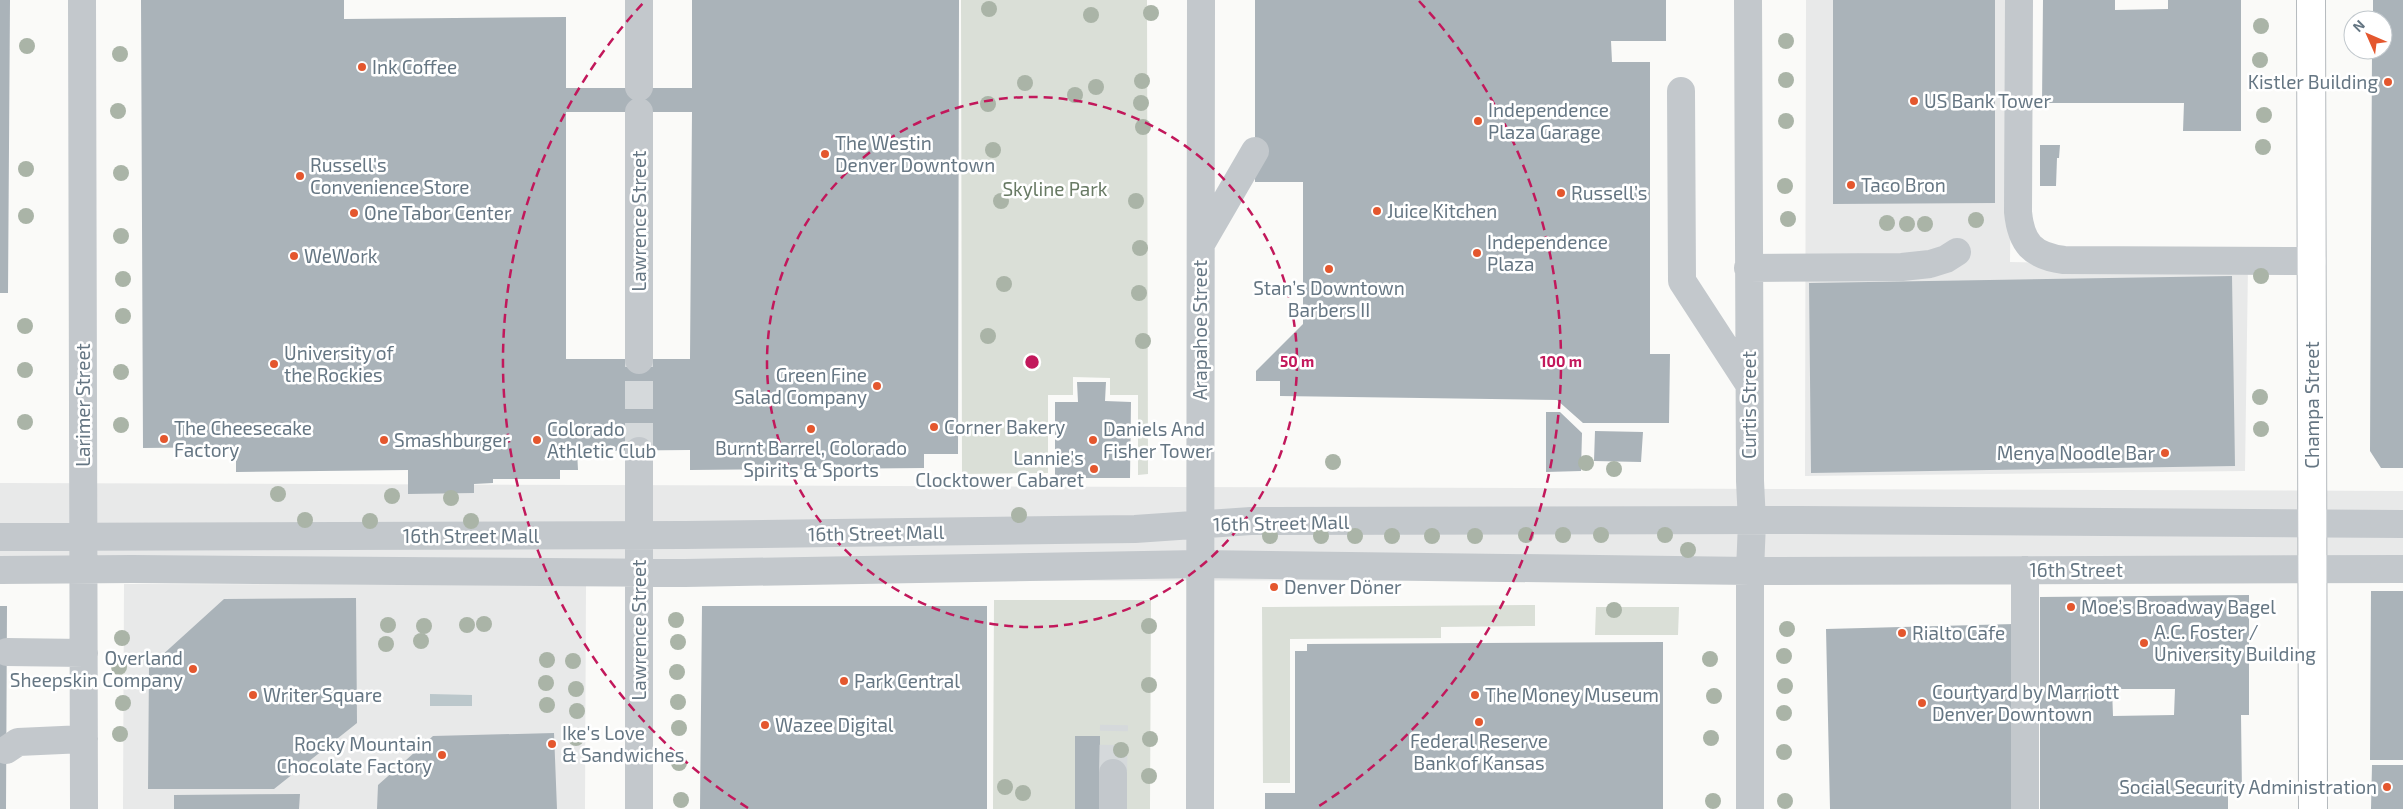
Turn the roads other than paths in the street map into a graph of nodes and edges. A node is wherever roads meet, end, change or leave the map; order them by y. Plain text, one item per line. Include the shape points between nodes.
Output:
1 (82, 0) edge
2 (639, 0) edge
3 (1200, 0) edge
4 (1748, 0) edge
5 (2020, 0) edge
6 (2311, 0) edge
7 (1681, 90) dead end
8 (1255, 151) dead end
9 (1200, 246) junction
10 (1957, 252) dead end
11 (2312, 261) junction
12 (1748, 268) junction
13 (639, 360) tunnel mouth
14 (1749, 384) junction
15 (639, 450) tunnel mouth
16 (1752, 522) junction
17 (2312, 522) junction
18 (1200, 524) junction
19 (2403, 524) edge
20 (639, 535) junction
21 (84, 536) junction
22 (0, 537) edge
23 (1200, 564) junction
24 (2403, 569) edge
25 (0, 570) edge
26 (84, 570) junction
27 (2025, 570) junction
28 (2312, 570) junction
29 (1750, 571) junction
30 (639, 572) junction
31 (7, 652) dead end
32 (84, 653) junction
33 (84, 739) junction
34 (6, 750) dead end
35 (1113, 773) tunnel mouth
36 (84, 809) edge
37 (639, 809) edge
38 (1113, 809) edge
39 (1200, 809) edge
40 (1750, 809) edge
41 (2025, 809) edge
42 (2313, 809) edge

1 - 21 street, Larimer Street
2 - 13 street, Lawrence Street
3 - 9 street, Arapahoe Street
4 - 12 street, Curtis Street
5 - 11 street via 2018,212 2022,235 2029,246 2039,254 2064,260
6 - 11 main road, Champa Street
7 - 14 street via 1682,281
8 - 9 street
9 - 18 street, Arapahoe Street
10 - 12 street via 1930,264 1902,267
11 - 17 main road, Champa Street
12 - 14 street, Curtis Street
14 - 16 street, Curtis Street
15 - 20 street, Lawrence Street
16 - 17 street
16 - 18 street, 16th Street Mall via 1251,521
16 - 29 street, Curtis Street
17 - 19 street
17 - 28 main road, Champa Street
18 - 20 street, 16th Street Mall via 1135,529
18 - 23 street, Arapahoe Street
20 - 21 street, 16th Street Mall
20 - 30 street, Lawrence Street
21 - 22 street, 16th Street Mall
21 - 26 street, Larimer Street
23 - 29 street, 16th Street Mall
23 - 30 street, 16th Street Mall
23 - 39 street, Arapahoe Street
24 - 28 street, 16th Street
25 - 26 street, 16th Street Mall
26 - 30 street, 16th Street Mall
26 - 32 street, Larimer Street
27 - 28 street, 16th Street
27 - 29 street, 16th Street
27 - 41 street
28 - 42 main road, Champa Street
29 - 40 street, Curtis Street
30 - 37 street, Lawrence Street
31 - 32 street
32 - 33 street, Larimer Street
33 - 34 street via 18,742
33 - 36 street, Larimer Street
35 - 38 street

